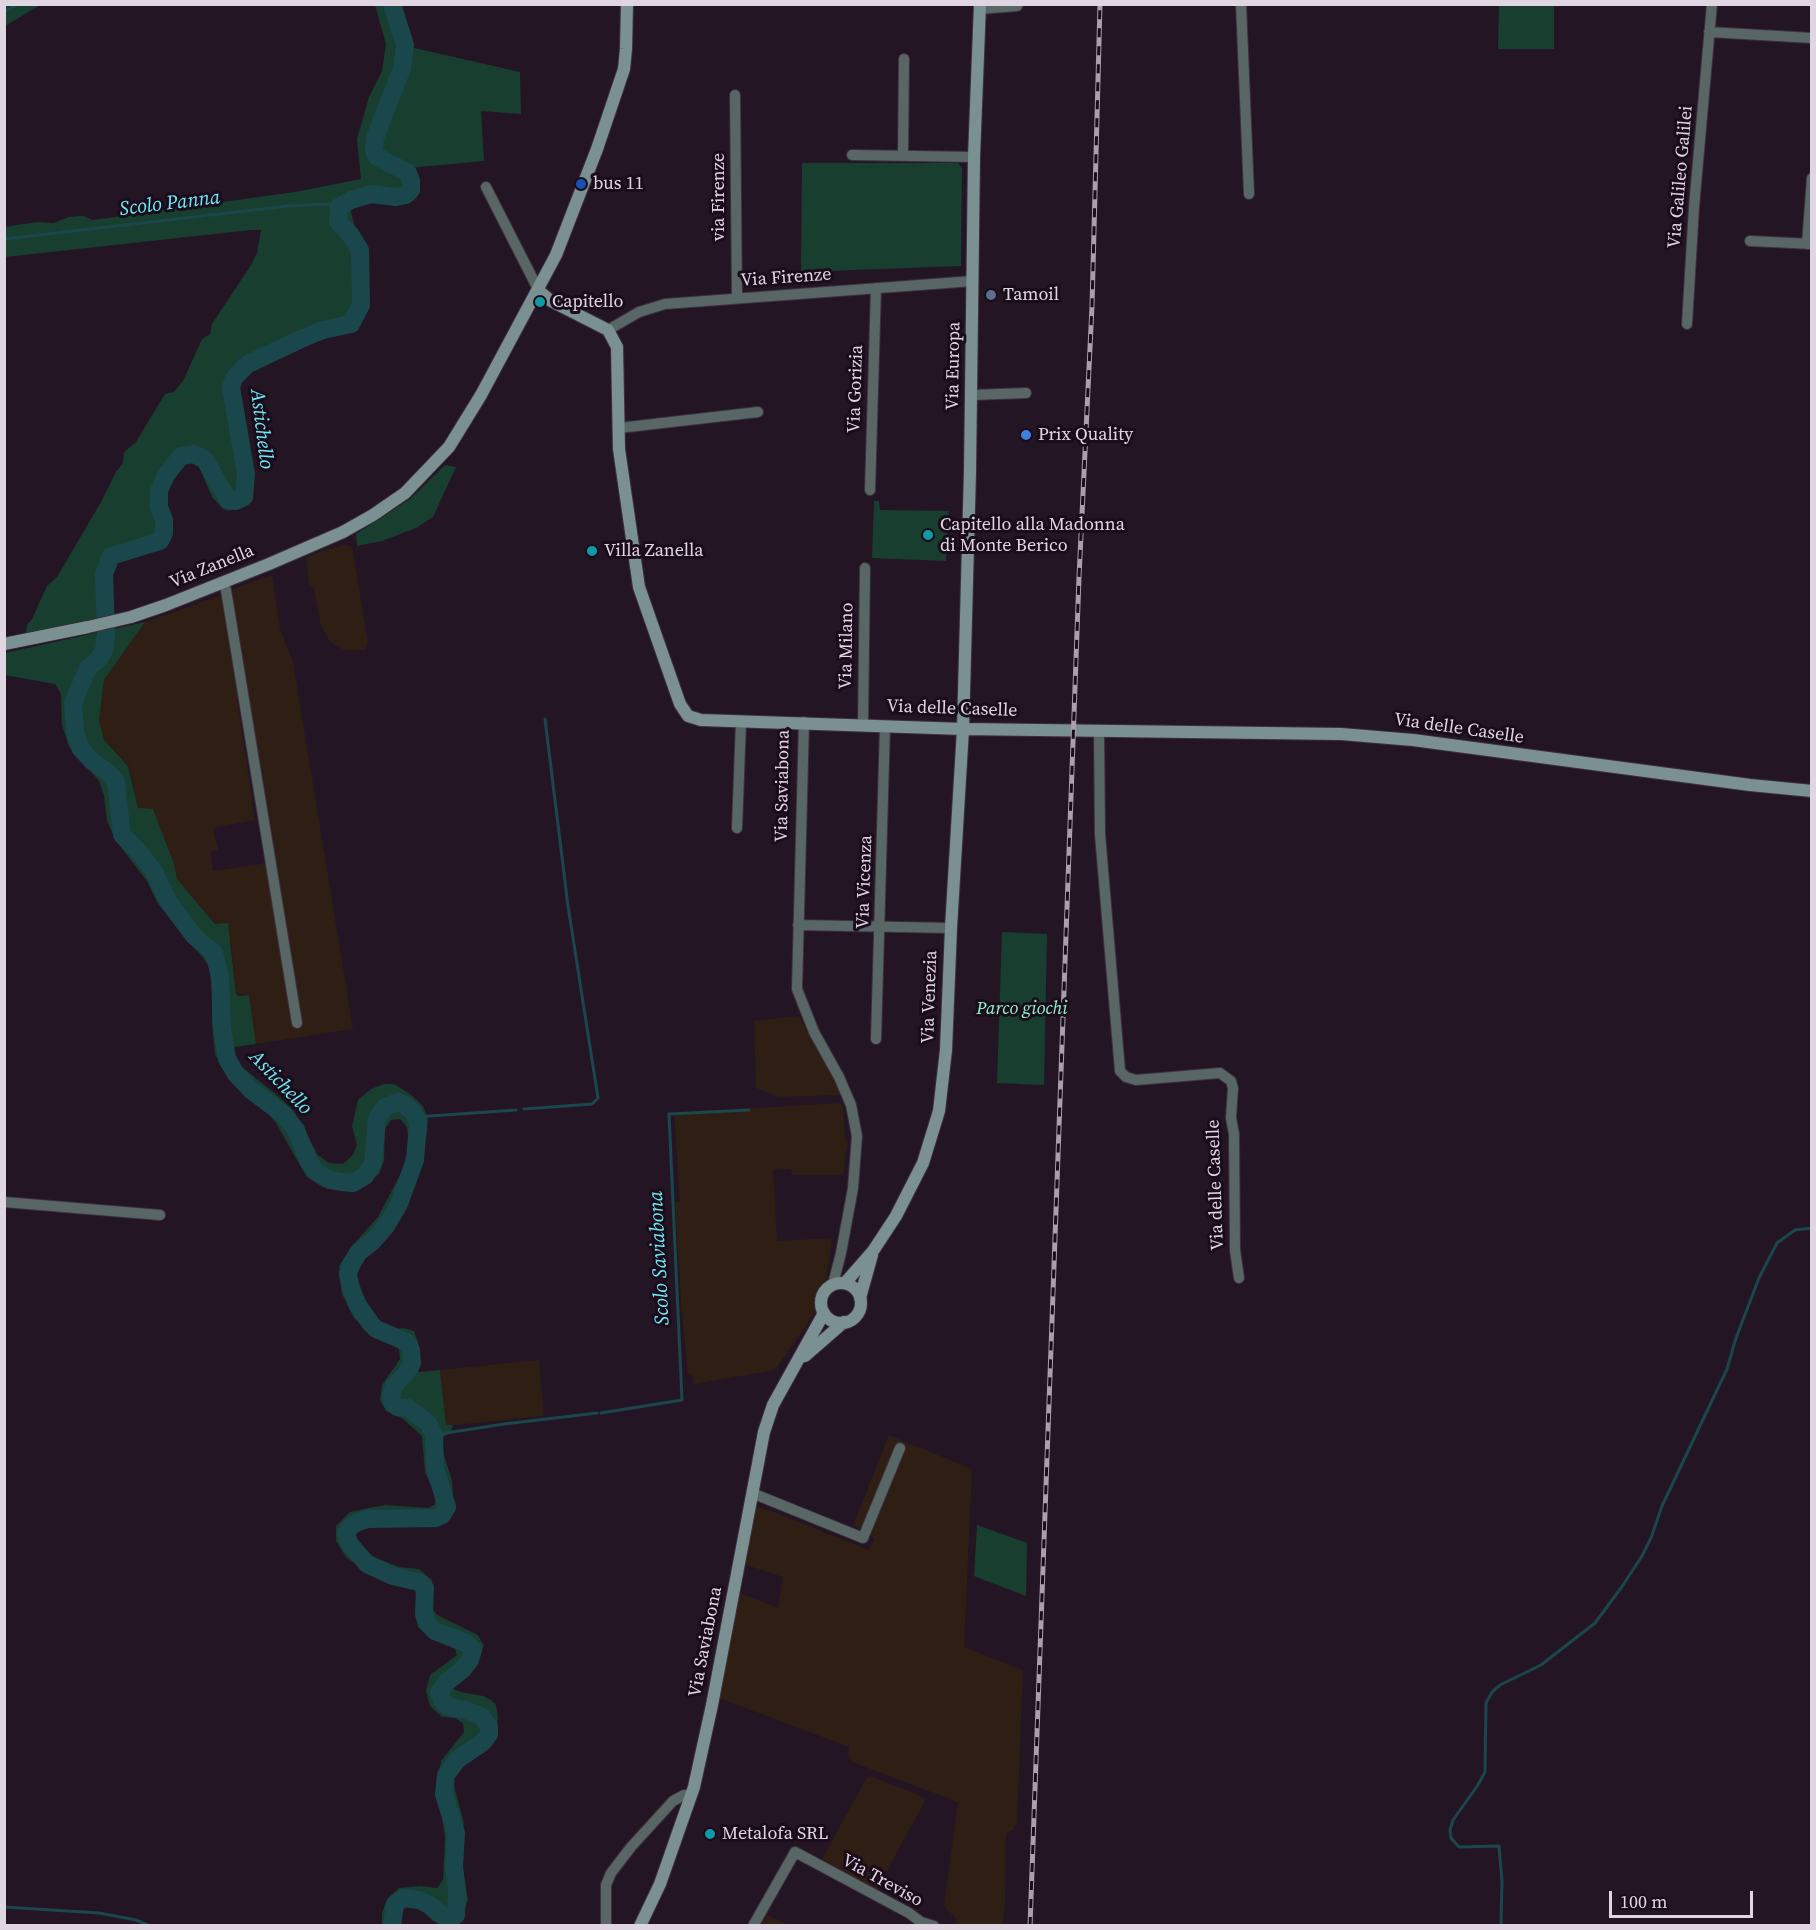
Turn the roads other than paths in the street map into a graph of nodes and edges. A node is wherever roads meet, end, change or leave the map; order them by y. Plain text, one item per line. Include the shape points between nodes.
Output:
1 (627, 4) edge
2 (1018, 4) edge
3 (1241, 4) edge
4 (1712, 4) edge
5 (980, 7) edge
6 (1709, 32) junction
7 (1812, 38) edge
8 (904, 59) dead end
9 (735, 95) dead end
10 (852, 154) dead end
11 (903, 156) junction
12 (974, 157) junction
13 (1812, 178) edge
14 (486, 187) dead end
15 (1249, 194) dead end
16 (1750, 241) dead end
17 (1809, 244) edge
18 (973, 281) junction
19 (876, 288) junction
20 (539, 291) junction
21 (736, 298) junction
22 (1687, 324) dead end
23 (608, 330) junction
24 (1026, 393) dead end
25 (972, 395) junction
26 (758, 412) dead end
27 (619, 428) junction
28 (870, 490) dead end
29 (865, 568) dead end
30 (223, 583) junction
31 (4, 644) edge
32 (741, 721) junction
33 (804, 722) junction
34 (862, 725) junction
35 (885, 726) junction
36 (963, 729) junction
37 (1099, 731) junction
38 (1812, 791) edge
39 (737, 828) dead end
40 (798, 925) junction
41 (880, 928) junction
42 (951, 928) junction
43 (297, 1023) dead end
44 (876, 1039) dead end
45 (4, 1202) edge
46 (160, 1215) dead end
47 (873, 1251) junction
48 (1239, 1278) dead end
49 (839, 1284) junction
50 (860, 1298) junction
51 (824, 1313) junction
52 (844, 1322) junction
53 (797, 1363) junction
54 (900, 1448) dead end
55 (752, 1493) junction
56 (691, 1796) junction
57 (920, 1924) edge
58 (606, 1926) edge
59 (639, 1926) edge
60 (753, 1926) edge
61 (934, 1926) edge

1 - 20 street, Via Zanella via 624,69 556,255
2 - 5 street
3 - 15 street
4 - 6 street, Via Galileo Galilei
5 - 12 street, Via Europa
6 - 7 street
6 - 22 street, Via Galileo Galilei
8 - 11 street
9 - 21 street, via Firenze
10 - 11 street
11 - 12 street
12 - 18 street, Via Europa
13 - 17 street
14 - 20 street
16 - 17 street
18 - 19 street, Via Firenze
18 - 25 street, Via Europa
19 - 21 street, Via Firenze
19 - 28 street, Via Gorizia
20 - 23 street
20 - 30 street, Via Zanella via 449,447 405,494 373,515 306,548
21 - 23 street, Via Firenze via 665,304 639,312
23 - 27 street, Via Saviabona via 617,347
24 - 25 street
25 - 36 street, Via Europa
26 - 27 street
27 - 32 street, Via Saviabona via 639,587 680,704 688,716 701,720
29 - 34 street, Via Milano
30 - 31 street, Via Zanella via 131,616
30 - 43 street
32 - 33 street, Via Saviabona
32 - 39 street
33 - 34 street, Via delle Caselle
33 - 40 street, Via Saviabona
34 - 35 street, Via delle Caselle
35 - 36 street, Via delle Caselle
35 - 41 street, Via Vicenza
36 - 37 street, Via delle Caselle
36 - 42 street, Via Venezia
37 - 38 street, Via delle Caselle via 1279,731 1378,736
37 - 48 street, Via delle Caselle via 1100,834 1120,1071 1136,1080 1220,1073 1231,1081
40 - 41 street
40 - 49 street, Via Saviabona via 797,989 851,1105 857,1136
41 - 42 street
41 - 44 street, Via Vicenza
42 - 47 street, Via Venezia via 939,1111 923,1163
45 - 46 street
47 - 49 street, Via Venezia
47 - 50 street, Via Venezia
49 - 50 street via 855,1288
49 - 51 street, Via Saviabona via 824,1293
50 - 52 street via 855,1316
51 - 52 street
51 - 53 street, Via Saviabona
52 - 53 street
53 - 55 street, Via Saviabona via 773,1405
54 - 55 street via 863,1538
55 - 56 street, Via Saviabona
56 - 58 street via 673,1801 611,1873 606,1886
56 - 59 street, Via Saviabona via 660,1884
57 - 60 street, Via Treviso via 795,1852
57 - 61 street, Via Treviso

